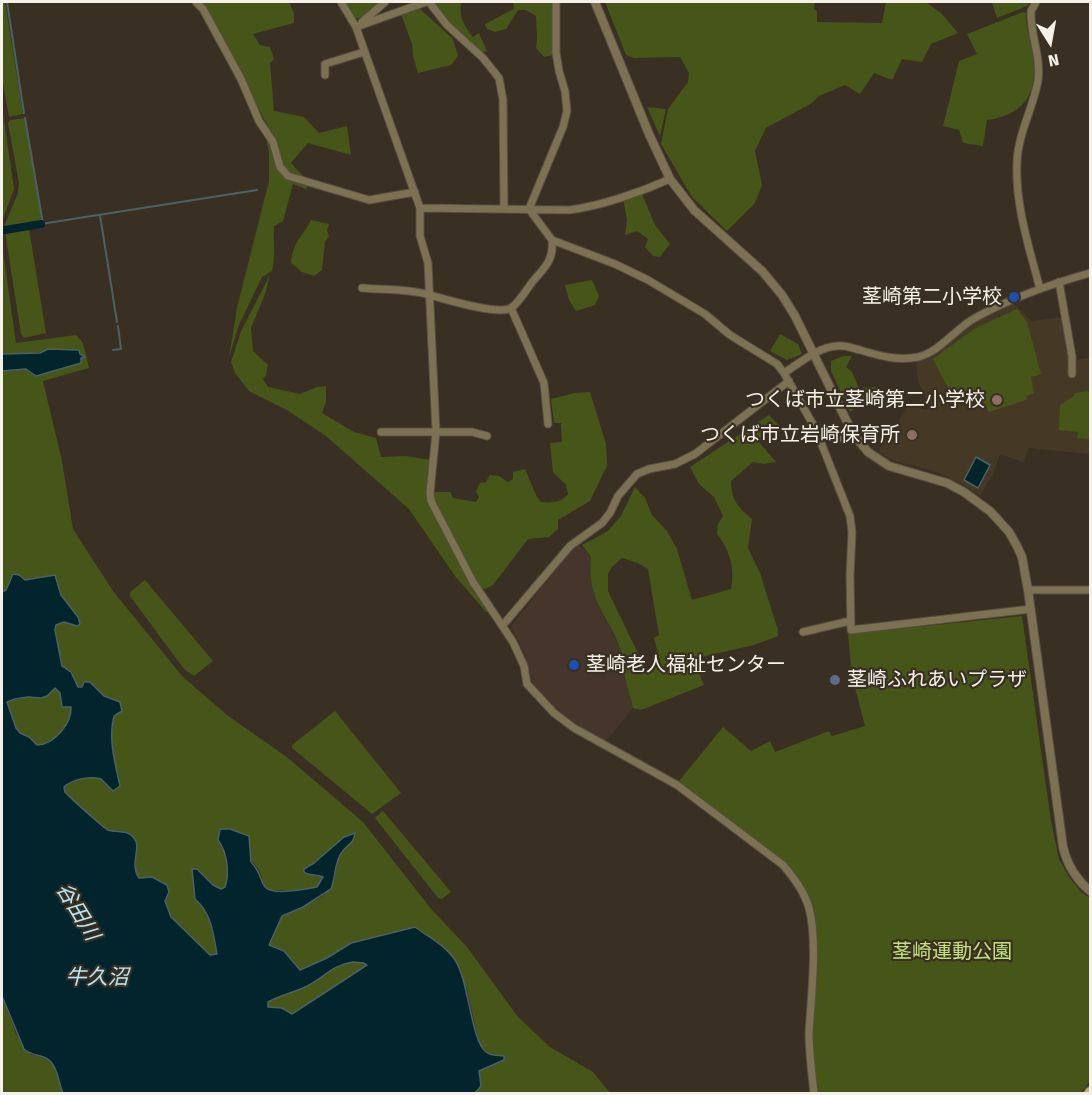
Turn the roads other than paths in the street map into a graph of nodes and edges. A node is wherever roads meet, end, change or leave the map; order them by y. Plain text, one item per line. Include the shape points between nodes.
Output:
1 (196, 2) edge
2 (341, 2) edge
3 (385, 2) edge
4 (427, 2) edge
5 (556, 2) edge
6 (596, 2) edge
7 (1036, 2) edge
8 (356, 27) junction
9 (364, 52) junction
10 (325, 75) dead end
11 (670, 179) junction
12 (415, 192) junction
13 (420, 208) junction
14 (504, 208) junction
15 (529, 209) junction
16 (552, 240) junction
17 (1090, 273) edge
18 (1059, 282) junction
19 (362, 288) dead end
20 (1040, 289) junction
21 (429, 296) junction
22 (510, 308) junction
23 (813, 354) junction
24 (784, 373) junction
25 (1072, 374) dead end
26 (789, 381) junction
27 (548, 424) dead end
28 (816, 430) junction
29 (381, 432) dead end
30 (436, 432) junction
31 (852, 434) junction
32 (487, 436) dead end
33 (1028, 590) junction
34 (1090, 590) edge
35 (1031, 609) junction
36 (850, 621) junction
37 (503, 625) junction
38 (803, 632) dead end
39 (1090, 891) edge
40 (814, 1094) edge

1 - 12 street via 241,79 273,142 280,167 288,176 369,200
2 - 8 street
3 - 8 street
4 - 8 street
4 - 14 street via 499,78 503,100
5 - 15 street via 557,61 567,111
6 - 11 street
7 - 20 street via 1031,17 1038,78 1019,146 1017,182
8 - 9 street
9 - 10 street via 325,64
9 - 12 street
11 - 15 street via 582,208
11 - 23 street via 694,210 773,284 795,316
12 - 13 street
13 - 14 street
13 - 21 street
14 - 15 street
15 - 16 street
16 - 22 street via 553,252 546,265
16 - 24 street via 615,264 678,297 777,364
17 - 18 street
18 - 20 street
18 - 25 street
19 - 21 street
20 - 23 street via 973,319 922,356 892,358 839,345
21 - 22 street via 494,310
21 - 30 street
22 - 27 street via 544,383
23 - 24 street
23 - 31 street
24 - 26 street
26 - 28 street
26 - 37 street via 695,454 637,474 602,523 570,546
28 - 31 street via 835,439
28 - 36 street via 851,524
29 - 30 street
30 - 32 street
30 - 37 street via 430,493 434,508 473,582
31 - 33 street via 868,452 889,466 947,483 991,512 1017,546
33 - 34 street
33 - 35 street
35 - 36 street via 854,631
35 - 39 street via 1062,847 1077,877
36 - 38 street
37 - 40 street via 519,654 527,684 554,713 677,785 783,864 795,879 804,894 812,924 809,1036

